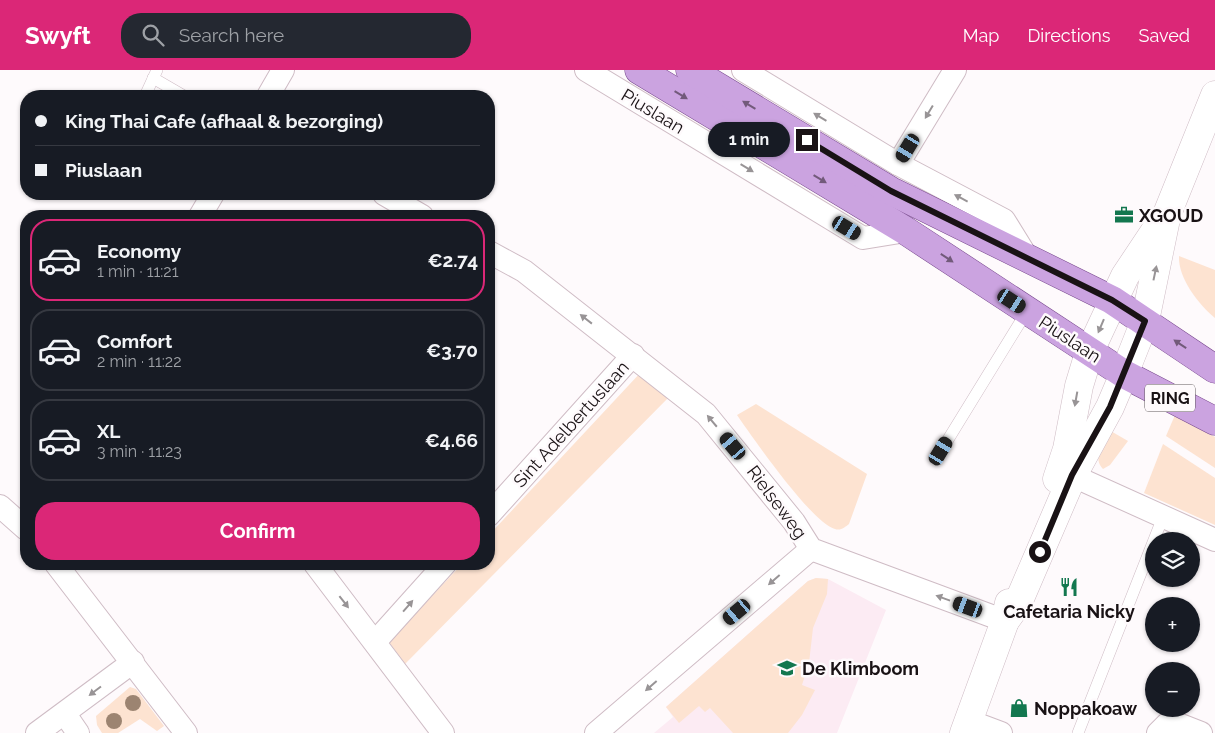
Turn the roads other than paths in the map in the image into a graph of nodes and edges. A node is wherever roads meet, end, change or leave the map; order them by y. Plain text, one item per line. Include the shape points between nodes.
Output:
1 (283, 70) edge
2 (586, 70) edge
3 (639, 70) edge
4 (690, 70) edge
5 (743, 70) edge
6 (954, 70) edge
7 (155, 74) edge
8 (148, 90) edge
9 (176, 90) edge
10 (271, 90) edge
11 (1215, 95) edge
12 (898, 164) junction
13 (394, 200) edge
14 (412, 210) edge
15 (1167, 214) junction
16 (906, 231) junction
17 (495, 255) edge
18 (1030, 262) junction
19 (1112, 300) junction
20 (1028, 311) junction
21 (1145, 321) junction
22 (1089, 352) junction
23 (633, 355) junction
24 (1215, 369) edge
25 (1124, 374) junction
26 (1215, 421) edge
27 (941, 451) dead end
28 (1066, 473) junction
29 (0, 506) edge
30 (495, 508) edge
31 (1163, 517) junction
32 (20, 524) edge
33 (1215, 540) edge
34 (812, 548) junction
35 (61, 570) edge
36 (320, 570) edge
37 (440, 570) edge
38 (1005, 621) junction
39 (375, 642) junction
40 (133, 662) junction
41 (65, 714) junction
42 (966, 727) edge
43 (37, 733) edge
44 (78, 733) edge
45 (186, 733) edge
46 (443, 733) edge
47 (596, 733) edge
48 (1001, 733) edge
49 (1078, 733) edge
50 (1158, 733) edge
51 (1201, 733) edge

1 - 10 street
2 -> 16 street, Piuslaan via 863,238
3 -> 16 main road, Piuslaan / RING
18 -> 4 main road, RING via 891,191
12 -> 5 street
6 -> 12 street
7 - 8 lane
7 - 9 lane
11 - 15 street
18 -> 12 street via 1004,220
13 - 14 street
15 - 19 street
21 -> 15 street
16 -> 20 main road, Piuslaan / RING
23 -> 17 street, Rielseweg via 524,271
18 - 19 main road, RING
19 - 21 main road, RING
19 -> 22 street
20 - 22 main road, Piuslaan / RING
20 - 27 lane
24 -> 21 main road, RING
21 - 25 street
22 - 25 main road, Piuslaan / RING
22 -> 28 street via 1067,448
23 - 30 street, Sint Adelbertuslaan
34 -> 23 street, Rielseweg via 706,414
25 - 26 main road, Piuslaan / RING
25 - 28 street via 1110,407
28 - 31 street
28 - 38 street via 1018,603
29 - 32 street
31 - 33 street
31 - 49 lane
38 -> 34 street, Rielseweg
34 -> 47 street
35 - 40 street
36 -> 39 street
39 -> 37 street
38 - 42 street
39 - 46 street
40 -> 41 street
40 - 45 street
41 - 43 street
41 - 44 street
42 - 48 street
50 - 51 street via 1167,724 1178,724

